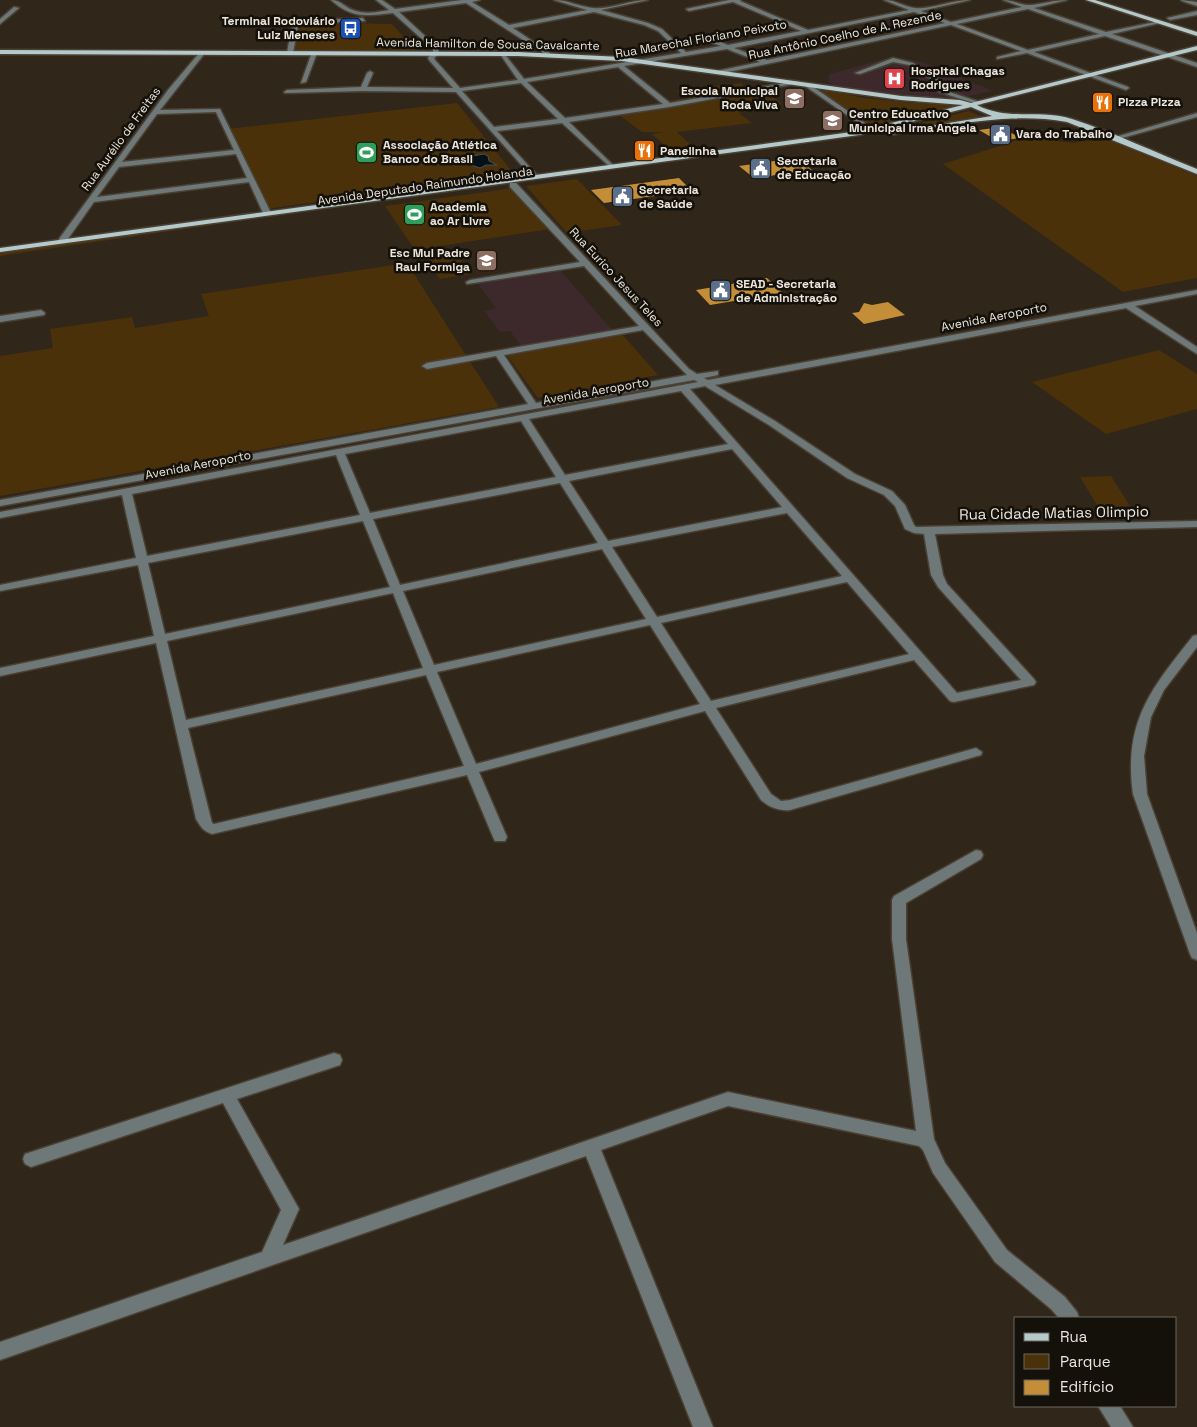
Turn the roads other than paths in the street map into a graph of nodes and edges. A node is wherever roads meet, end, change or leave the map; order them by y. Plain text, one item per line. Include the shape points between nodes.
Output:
1 (334, 0) edge
2 (379, 0) edge
3 (477, 0) edge
4 (557, 0) edge
5 (645, 0) edge
6 (735, 0) edge
7 (887, 0) edge
8 (967, 0) edge
9 (1006, 0) edge
10 (1064, 0) edge
11 (1089, 0) edge
12 (1184, 0) edge
13 (466, 1) edge
14 (1111, 3) edge
15 (1197, 4) edge
16 (16, 8) dead end
17 (1029, 8) junction
18 (1138, 8) junction
19 (689, 9) dead end
20 (394, 10) junction
21 (591, 10) junction
22 (916, 10) junction
23 (1124, 11) junction
24 (1197, 12) edge
25 (1170, 18) junction
26 (386, 19) dead end
27 (395, 19) dead end
28 (405, 19) junction
29 (0, 22) edge
30 (1158, 22) junction
31 (952, 24) junction
32 (507, 26) junction
33 (1197, 26) edge
34 (806, 31) junction
35 (1106, 33) junction
36 (1197, 34) edge
37 (704, 38) dead end
38 (728, 47) junction
39 (1197, 48) edge
40 (0, 52) edge
41 (1025, 52) junction
42 (202, 53) junction
43 (290, 53) junction
44 (314, 54) junction
45 (436, 54) junction
46 (503, 54) junction
47 (548, 54) junction
48 (685, 54) junction
49 (1168, 55) junction
50 (999, 58) dead end
51 (643, 61) junction
52 (768, 62) junction
53 (1197, 65) edge
54 (620, 66) junction
55 (719, 72) junction
56 (858, 73) dead end
57 (370, 74) dead end
58 (1089, 75) junction
59 (303, 82) dead end
60 (522, 82) junction
61 (796, 83) junction
62 (807, 85) junction
63 (1126, 88) dead end
64 (363, 89) junction
65 (457, 90) junction
66 (287, 92) dead end
67 (980, 103) junction
68 (670, 105) junction
69 (972, 105) junction
70 (155, 112) junction
71 (1197, 115) edge
72 (985, 116) junction
73 (564, 121) junction
74 (494, 129) junction
75 (872, 130) junction
76 (854, 134) junction
77 (1115, 138) junction
78 (237, 152) junction
79 (117, 165) junction
80 (610, 165) junction
81 (1197, 172) edge
82 (533, 176) junction
83 (251, 180) junction
84 (513, 185) junction
85 (92, 200) junction
86 (324, 208) junction
87 (267, 213) junction
88 (62, 241) junction
89 (0, 250) edge
90 (0, 257) edge
91 (586, 263) junction
92 (470, 282) dead end
93 (1197, 285) edge
94 (1197, 292) edge
95 (1128, 305) junction
96 (41, 313) dead end
97 (0, 319) edge
98 (646, 327) junction
99 (1197, 351) edge
100 (498, 353) junction
101 (427, 366) dead end
102 (693, 377) junction
103 (704, 383) junction
104 (684, 388) junction
105 (534, 406) junction
106 (523, 418) junction
107 (733, 446) junction
108 (339, 451) junction
109 (562, 479) junction
110 (126, 491) junction
111 (0, 504) edge
112 (788, 509) junction
113 (0, 515) edge
114 (366, 517) junction
115 (1197, 524) edge
116 (912, 529) joint
117 (929, 530) junction
118 (605, 545) junction
119 (142, 561) junction
120 (849, 578) junction
121 (0, 588) edge
122 (396, 588) junction
123 (654, 621) junction
124 (160, 637) junction
125 (1197, 639) edge
126 (918, 655) junction
127 (430, 669) junction
128 (0, 672) edge
129 (708, 706) junction
130 (181, 725) junction
131 (976, 752) dead end
132 (472, 769) junction
133 (500, 837) dead end
134 (976, 855) dead end
135 (1197, 954) edge
136 (334, 1060) dead end
137 (227, 1096) junction
138 (924, 1139) junction
139 (591, 1147) junction
140 (32, 1159) dead end
141 (268, 1258) junction
142 (1069, 1317) edge
143 (0, 1351) edge
144 (1109, 1407) edge
145 (703, 1427) edge
146 (1123, 1427) edge

1 - 20 street via 349,11 362,14
2 - 20 street
3 - 13 street
4 - 21 street
5 - 21 street
6 - 19 street
6 - 34 street
7 - 22 street
8 - 22 street, Rua Marechal Floriano Peixoto
9 - 17 street
10 - 17 street, Rua Antônio Coelho de A. Rezende
11 - 14 main road
12 - 15 street
13 - 20 street
13 - 32 street
14 - 18 main road
14 - 23 main road
16 - 29 street
17 - 31 street, Rua Antônio Coelho de A. Rezende
17 - 35 street
18 - 23 main road
18 - 25 main road
20 - 28 street
21 - 32 street
21 - 48 street via 660,30
22 - 31 street
22 - 34 street, Rua Marechal Floriano Peixoto
23 - 30 main road
24 - 25 street
25 - 33 main road
26 - 43 street via 300,22 295,25
27 - 28 street
28 - 45 street via 436,49
30 - 35 street
30 - 36 main road
31 - 41 street
31 - 52 street, Rua Antônio Coelho de A. Rezende
32 - 47 street
34 - 38 street, Rua Marechal Floriano Peixoto
35 - 41 street
35 - 49 street
37 - 38 street
38 - 48 street, Rua Marechal Floriano Peixoto
38 - 52 street
39 - 49 main road
40 - 42 main road, Avenida Hamilton de Sousa Cavalcante
41 - 50 street
41 - 58 street
42 - 43 main road, Avenida Hamilton de Sousa Cavalcante
42 - 70 street, Rua Aurélio de Freitas
43 - 44 main road, Avenida Hamilton de Sousa Cavalcante
44 - 45 main road, Avenida Hamilton de Sousa Cavalcante
44 - 59 street
45 - 46 main road, Avenida Hamilton de Sousa Cavalcante
45 - 65 street via 431,57
46 - 47 main road, Avenida Hamilton de Sousa Cavalcante
46 - 60 street
47 - 51 main road, Avenida Hamilton de Sousa Cavalcante
48 - 51 street, Rua Marechal Floriano Peixoto
49 - 53 street
49 - 58 main road
51 - 54 street, Rua Marechal Floriano Peixoto
51 - 55 main road, Avenida Hamilton de Sousa Cavalcante
52 - 55 street, Rua Antônio Coelho de A. Rezende
54 - 60 street, Rua Marechal Floriano Peixoto
54 - 68 street
55 - 61 main road, Avenida Hamilton de Sousa Cavalcante
56 - 67 street via 893,60 911,64 944,85 940,90
57 - 64 street
58 - 63 street
58 - 67 main road
60 - 65 street, Rua Marechal Floriano Peixoto
60 - 73 street
61 - 62 main road, Avenida Hamilton de Sousa Cavalcante
61 - 68 street
62 - 69 main road, Avenida Hamilton de Sousa Cavalcante
62 - 75 street
64 - 65 street, Rua Marechal Floriano Peixoto
64 - 66 street, Rua Marechal Floriano Peixoto
65 - 74 street
67 - 69 main road
68 - 73 street
69 - 72 main road
69 - 75 main road
70 - 78 street via 218,110
70 - 79 street, Rua Aurélio de Freitas
71 - 77 street
72 - 75 main road via 892,133
72 - 77 main road via 1038,116 1076,123
73 - 74 street
73 - 80 street
74 - 82 street
75 - 76 main road
76 - 80 main road, Avenida Deputado Raimundo Holanda
76 - 84 main road, Avenida Deputado Raimundo Holanda
77 - 81 main road
78 - 79 street
78 - 83 street
79 - 85 street, Rua Aurélio de Freitas
80 - 82 main road, Avenida Deputado Raimundo Holanda
82 - 86 main road, Avenida Deputado Raimundo Holanda
83 - 85 street
83 - 87 street
84 - 86 main road, Avenida Deputado Raimundo Holanda
84 - 91 street, Rua Eurico Jesus Teles
85 - 88 street, Rua Aurélio de Freitas
86 - 87 main road, Avenida Deputado Raimundo Holanda
86 - 90 main road, Avenida Deputado Raimundo Holanda
87 - 88 main road, Avenida Deputado Raimundo Holanda
88 - 89 main road, Avenida Deputado Raimundo Holanda
91 - 92 street
91 - 98 street, Rua Eurico Jesus Teles
93 - 102 street, Avenida Aeroporto
94 - 95 street, Avenida Aeroporto
95 - 99 street
95 - 103 street, Avenida Aeroporto
96 - 97 street
98 - 100 street
98 - 102 street, Rua Eurico Jesus Teles
100 - 101 street
100 - 105 street
102 - 103 street, Rua Eurico Jesus Teles
102 - 105 street, Avenida Aeroporto
103 - 104 street, Avenida Aeroporto
103 - 116 street, Rua Eurico Jesus Teles via 772,423 851,476 888,494 900,505 907,525
104 - 106 street, Avenida Aeroporto
104 - 107 street
105 - 111 street, Avenida Aeroporto
106 - 108 street, Avenida Aeroporto
106 - 109 street
107 - 109 street
107 - 112 street
108 - 110 street, Avenida Aeroporto
108 - 114 street
109 - 114 street
109 - 118 street
110 - 113 street, Avenida Aeroporto
110 - 119 street
112 - 118 street
112 - 120 street
114 - 119 street
114 - 122 street
115 - 117 street, Rua Cidade Matias Olimpio
116 - 117 street, Rua Cidade Matias Olimpio
117 - 126 street via 937,575 942,585 1030,682 954,698
118 - 122 street
118 - 123 street
119 - 121 street
119 - 124 street
120 - 123 street
120 - 126 street
122 - 124 street
122 - 127 street
123 - 127 street
123 - 129 street
124 - 128 street
124 - 130 street
125 - 135 street via 1154,695 1139,742 1136,774 1140,794
126 - 129 street
127 - 130 street
127 - 132 street
129 - 131 street via 766,797 777,805 790,805
129 - 132 street
130 - 132 street via 203,819 212,829
132 - 133 street
134 - 138 street via 899,900 899,939
136 - 137 street
137 - 140 street
137 - 141 street via 290,1209
138 - 139 street via 728,1099
138 - 142 street via 939,1168 1001,1256 1058,1303
139 - 141 street
139 - 145 street
141 - 143 street
144 - 146 street

